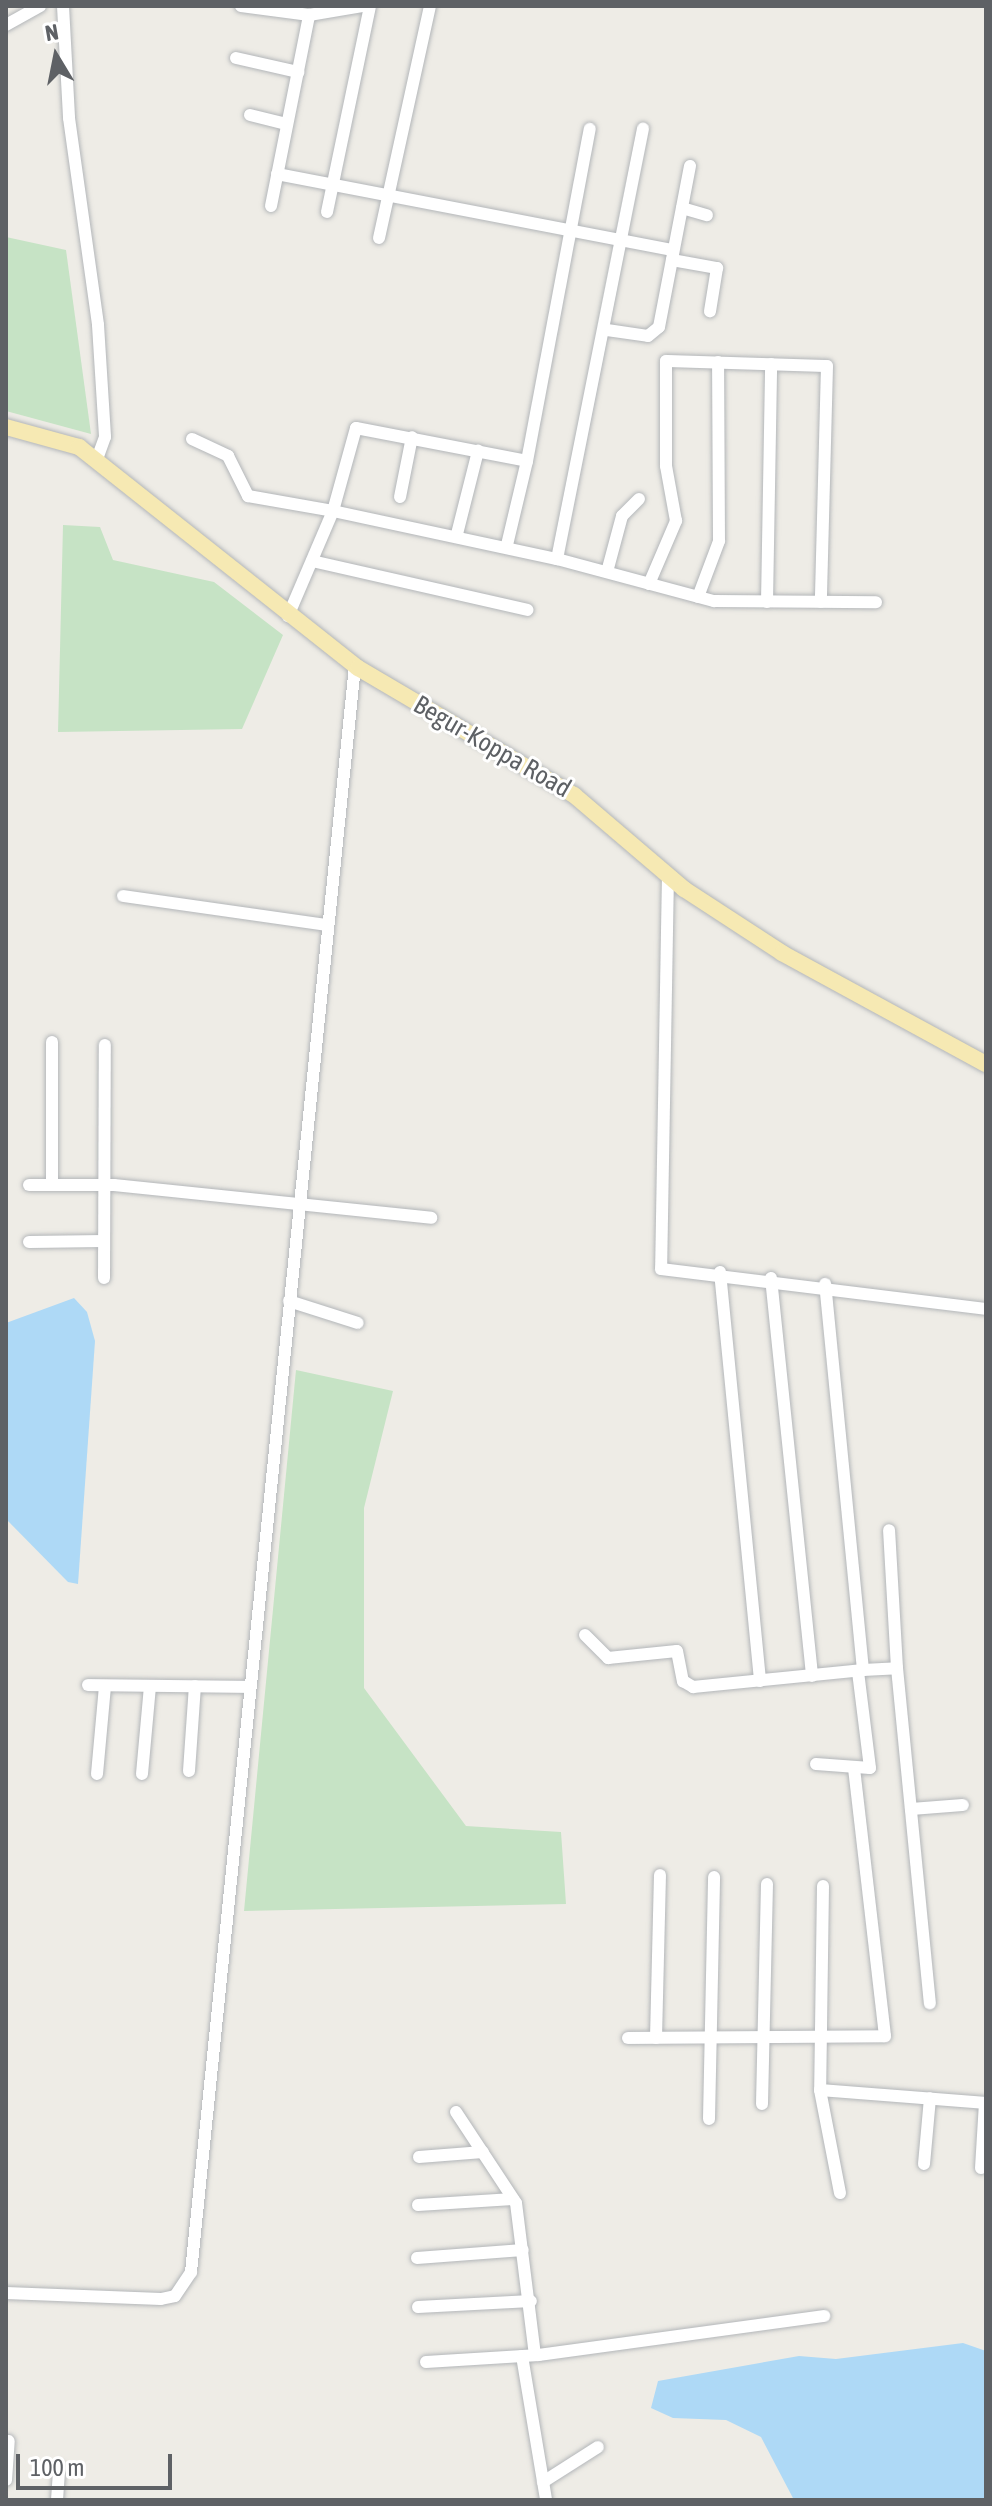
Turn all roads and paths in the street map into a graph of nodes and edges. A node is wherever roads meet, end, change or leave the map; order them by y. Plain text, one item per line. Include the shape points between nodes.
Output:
1 (40, 6) edge
2 (63, 6) edge
3 (241, 6) edge
4 (362, 6) edge
5 (370, 6) edge
6 (430, 6) edge
7 (309, 15) junction
8 (6, 25) edge
9 (236, 58) dead end
10 (298, 72) junction
11 (250, 115) dead end
12 (287, 124) junction
13 (590, 129) dead end
14 (643, 129) dead end
15 (690, 166) dead end
16 (277, 174) junction
17 (333, 185) junction
18 (388, 196) junction
19 (271, 206) dead end
20 (682, 208) junction
21 (327, 212) dead end
22 (707, 215) dead end
23 (570, 233) junction
24 (379, 238) dead end
25 (622, 244) junction
26 (672, 255) junction
27 (710, 311) dead end
28 (607, 330) junction
29 (718, 362) junction
30 (771, 364) junction
31 (6, 427) edge
32 (412, 437) junction
33 (192, 439) dead end
34 (478, 451) junction
35 (97, 459) junction
36 (527, 461) junction
37 (400, 497) dead end
38 (639, 499) dead end
39 (333, 511) junction
40 (457, 534) junction
41 (507, 545) junction
42 (557, 559) junction
43 (312, 561) junction
44 (607, 572) junction
45 (649, 584) junction
46 (698, 597) junction
47 (767, 602) junction
48 (821, 602) junction
49 (876, 602) dead end
50 (527, 610) dead end
51 (288, 616) junction
52 (355, 666) junction
53 (668, 874) junction
54 (123, 896) dead end
55 (327, 925) junction
56 (52, 1042) dead end
57 (105, 1045) dead end
58 (986, 1064) edge
59 (104, 1184) junction
60 (29, 1185) dead end
61 (52, 1185) junction
62 (298, 1206) junction
63 (431, 1218) dead end
64 (104, 1241) junction
65 (29, 1242) dead end
66 (720, 1272) junction
67 (104, 1278) dead end
68 (771, 1278) junction
69 (825, 1284) junction
70 (289, 1301) junction
71 (986, 1309) edge
72 (358, 1323) dead end
73 (889, 1530) dead end
74 (585, 1635) dead end
75 (897, 1668) junction
76 (860, 1670) junction
77 (812, 1676) junction
78 (760, 1681) junction
79 (88, 1685) dead end
80 (105, 1686) junction
81 (150, 1686) junction
82 (195, 1686) junction
83 (250, 1687) junction
84 (816, 1764) dead end
85 (854, 1769) junction
86 (189, 1771) dead end
87 (97, 1774) dead end
88 (142, 1774) dead end
89 (963, 1805) dead end
90 (911, 1809) junction
91 (660, 1875) dead end
92 (714, 1877) dead end
93 (767, 1884) dead end
94 (823, 1886) dead end
95 (930, 2003) dead end
96 (628, 2038) dead end
97 (656, 2038) junction
98 (711, 2039) junction
99 (764, 2039) junction
100 (821, 2040) junction
101 (820, 2090) junction
102 (930, 2098) junction
103 (986, 2103) edge
104 (762, 2104) dead end
105 (456, 2112) dead end
106 (709, 2119) dead end
107 (483, 2152) junction
108 (419, 2157) dead end
109 (924, 2164) dead end
110 (981, 2168) dead end
111 (840, 2193) dead end
112 (513, 2199) junction
113 (418, 2205) dead end
114 (523, 2250) junction
115 (417, 2258) dead end
116 (6, 2293) edge
117 (531, 2301) junction
118 (418, 2307) dead end
119 (824, 2316) dead end
120 (529, 2355) junction
121 (426, 2362) dead end
122 (9, 2441) dead end
123 (598, 2447) dead end
124 (59, 2468) dead end
125 (6, 2480) edge
126 (543, 2482) junction
127 (57, 2500) edge
128 (546, 2500) edge

1 - 8 street
2 - 35 street via 69,118 98,325 105,437
3 - 7 street
4 - 7 street
5 - 17 street
6 - 18 street
7 - 10 street
9 - 10 street
10 - 12 street
11 - 12 street
12 - 16 street
13 - 23 street
14 - 25 street
15 - 20 street
16 - 17 street
16 - 19 street
17 - 18 street
17 - 21 street
18 - 23 street
18 - 24 street
20 - 22 street
20 - 26 street
23 - 25 street
23 - 36 street
25 - 26 street
25 - 28 street
26 - 27 street via 717,268
26 - 28 street via 655,333
28 - 42 street
29 - 30 street
29 - 45 street via 666,361 666,466 676,521
29 - 46 street via 719,541
30 - 47 street
30 - 48 street via 827,366
31 - 35 main road, Begur-Koppa Road via 64,441
32 - 34 street
32 - 37 street
32 - 39 street via 356,428
33 - 39 street via 228,456 248,496
34 - 36 street
34 - 40 street
35 - 51 main road, Begur-Koppa Road
36 - 41 street
38 - 44 street via 622,516
39 - 40 street
39 - 43 street
40 - 41 street
41 - 42 street
42 - 44 street
43 - 50 street
43 - 51 street
44 - 45 street
45 - 46 street
46 - 47 street
47 - 48 street
48 - 49 street
51 - 52 main road, Begur-Koppa Road
52 - 53 main road, Begur-Koppa Road via 574,795
52 - 55 street
53 - 58 main road, Begur-Koppa Road via 782,953
53 - 66 street via 658,1261 664,1271
54 - 55 street
55 - 62 street
56 - 61 street
57 - 59 street
59 - 61 street
59 - 62 street
59 - 64 street
60 - 61 street
62 - 63 street
62 - 70 street
64 - 65 street
64 - 67 street
66 - 68 street
66 - 78 street
68 - 69 street
68 - 77 street
69 - 71 street
69 - 76 street
70 - 72 street
70 - 83 street
73 - 75 street
74 - 78 street via 602,1657 677,1651 683,1681 693,1687
75 - 76 street
75 - 90 street
76 - 77 street
76 - 85 street via 870,1768
77 - 78 street
79 - 80 street
80 - 81 street
80 - 87 street
81 - 82 street
81 - 88 street
82 - 83 street
82 - 86 street
83 - 116 street via 208,2148 186,2285 175,2296 135,2301
84 - 85 street
85 - 100 street via 885,2036
89 - 90 street
90 - 95 street
91 - 97 street
92 - 98 street
93 - 99 street
94 - 100 street
96 - 97 street
97 - 98 street
98 - 99 street
98 - 106 street
99 - 100 street
99 - 104 street
100 - 101 street
101 - 102 street
101 - 111 street
102 - 103 street
102 - 109 street
103 - 110 street
105 - 107 street
107 - 108 street
107 - 112 street
112 - 113 street
112 - 114 street
114 - 115 street
114 - 117 street
117 - 118 street
117 - 120 street
119 - 120 street
120 - 121 street
120 - 126 street
122 - 125 street
123 - 126 street
124 - 127 street
126 - 128 street

